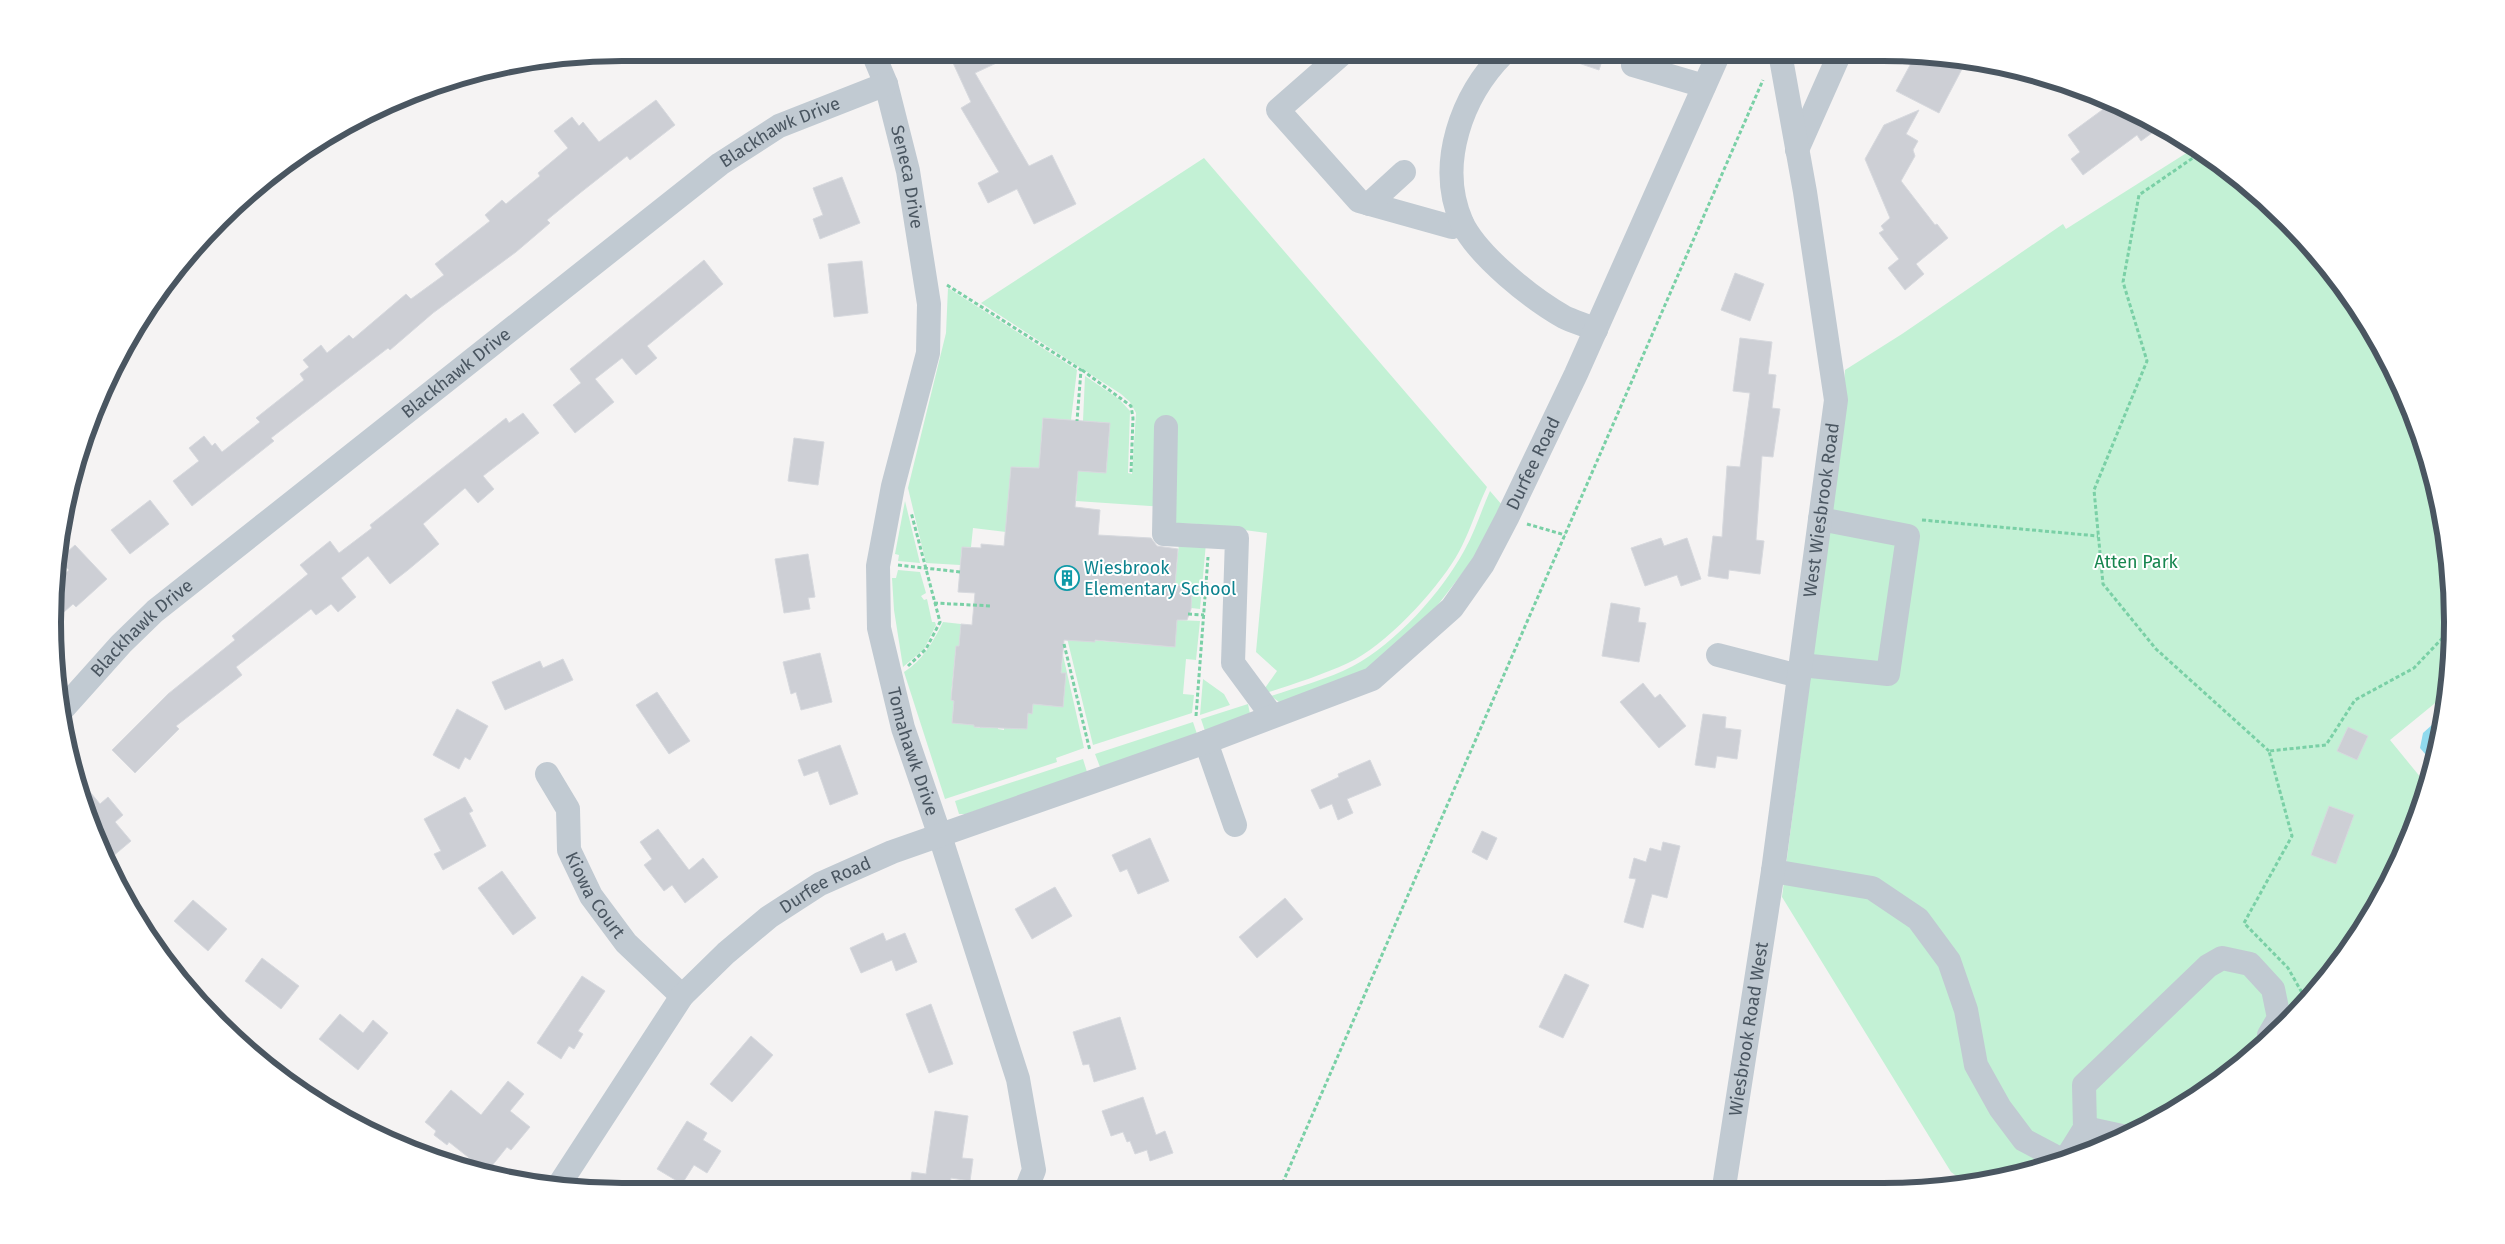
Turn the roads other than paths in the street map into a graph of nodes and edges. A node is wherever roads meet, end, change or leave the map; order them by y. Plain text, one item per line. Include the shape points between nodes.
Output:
1 (877, 61) edge
2 (1333, 61) edge
3 (1495, 61) edge
4 (1634, 61) edge
5 (1715, 61) edge
6 (1836, 61) edge
7 (1774, 62) edge
8 (886, 84) junction
9 (1704, 86) junction
10 (1797, 150) junction
11 (1404, 172) dead end
12 (1369, 204) junction
13 (1462, 222) junction
14 (929, 304) joint
15 (1596, 330) junction
16 (1166, 427) dead end
17 (1820, 519) junction
18 (1718, 655) dead end
19 (1800, 670) junction
20 (67, 704) edge
21 (1272, 716) junction
22 (1206, 742) junction
23 (548, 774) dead end
24 (1235, 825) dead end
25 (940, 836) junction
26 (1773, 871) junction
27 (682, 996) junction
28 (2277, 1022) edge
29 (2085, 1128) junction
30 (2112, 1134) edge
31 (2071, 1150) edge
32 (2054, 1156) edge
33 (563, 1180) edge
34 (1029, 1183) edge
35 (1725, 1183) edge

1 - 8 street, Seneca Drive
2 - 12 street via 1278,110 1359,201
3 - 13 street via 1468,100 1455,140 1453,181
4 - 9 street via 1633,65
5 - 9 street, Durfee Road
6 - 10 street
7 - 10 street, West Wiesbrook Road
8 - 14 street, Seneca Drive via 908,171
8 - 20 street, Blackhawk Drive via 779,126 720,164 155,611
9 - 15 street, Durfee Road
10 - 17 street, West Wiesbrook Road via 1836,400
11 - 12 street
12 - 13 street via 1452,227
13 - 15 street via 1486,257 1515,282 1564,317
14 - 25 street, Tomahawk Drive via 928,353 893,486 878,566 879,628 903,728
15 - 21 street, Durfee Road via 1507,518 1483,564 1452,608 1372,679
16 - 21 street via 1164,534 1237,538 1233,663
17 - 19 street, West Wiesbrook Road
17 - 19 street via 1908,536 1888,674
18 - 19 street
19 - 26 street, West Wiesbrook Road
21 - 22 street, Durfee Road
22 - 24 street
22 - 25 street, Durfee Road
23 - 27 street, Kiowa Court via 568,809 569,850 591,896 626,943
25 - 27 street, Durfee Road via 850,869 820,884 748,933
25 - 34 street, Tomahawk Drive via 1018,1078 1034,1170
26 - 32 street via 1872,888 1918,919 1949,961 1966,1010 1976,1065 2000,1108 2024,1140
26 - 35 street, Wiesbrook Road West
27 - 33 street, Durfee Road
28 - 29 street via 2279,1018 2273,989 2250,964 2222,958 2208,966 2084,1085
29 - 30 street
29 - 31 street

